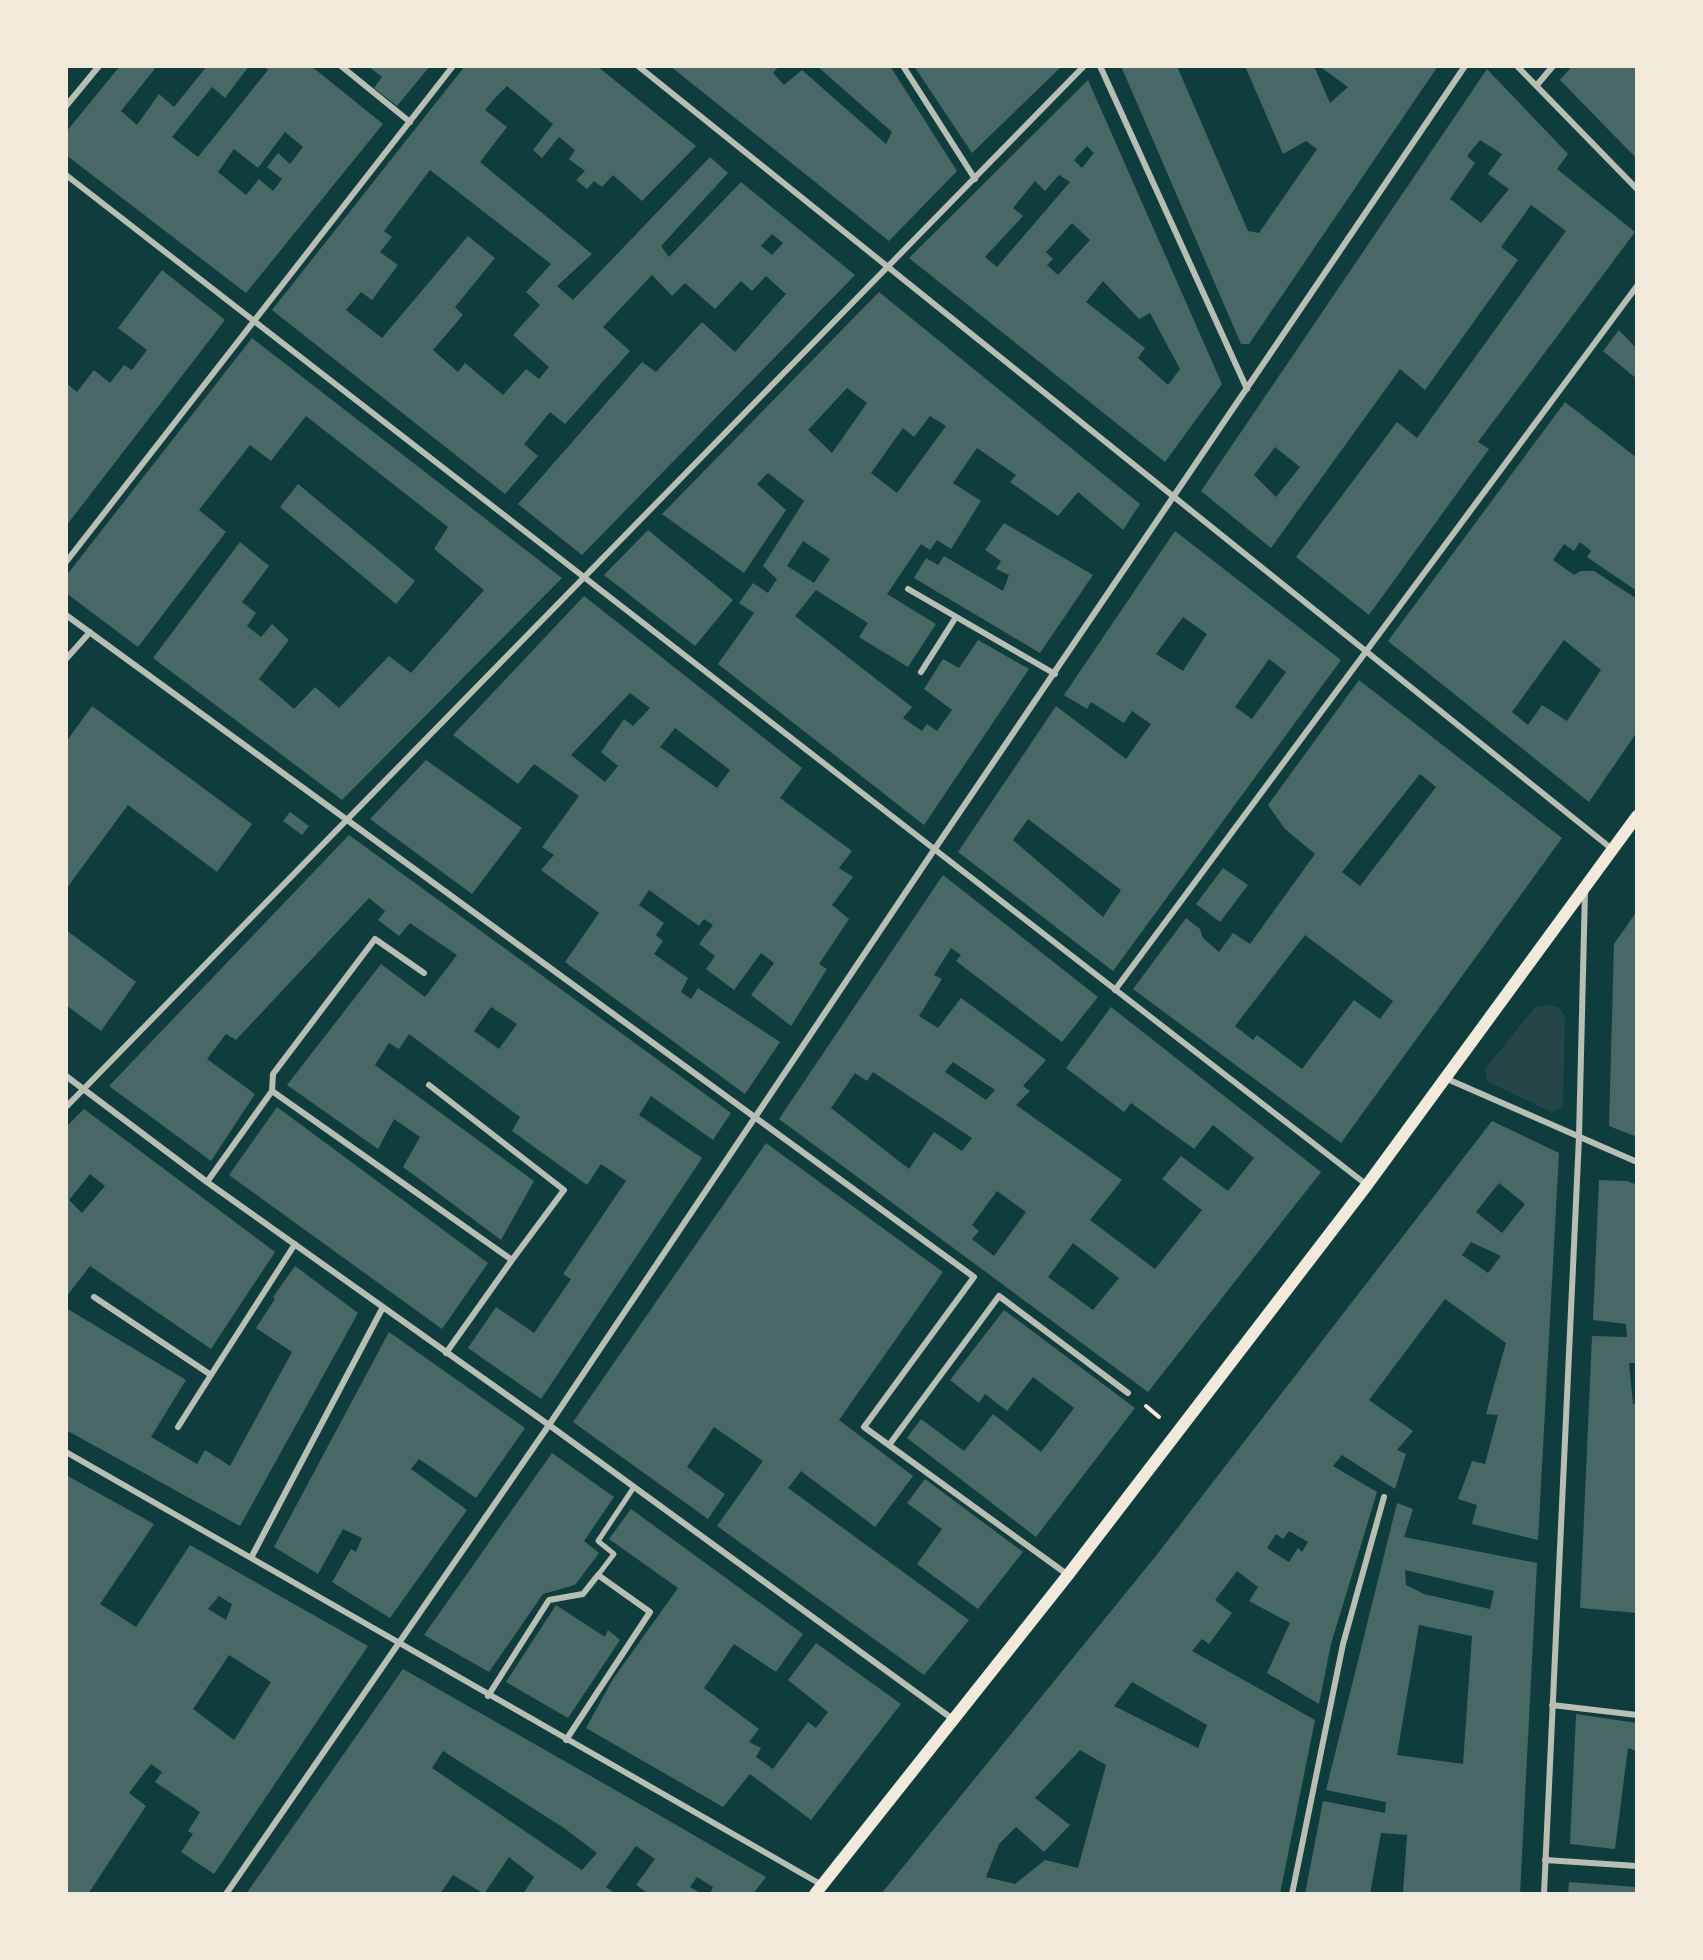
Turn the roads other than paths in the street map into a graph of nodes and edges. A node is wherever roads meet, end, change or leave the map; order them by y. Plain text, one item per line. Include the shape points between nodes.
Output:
1 (99, 66) edge
2 (341, 66) edge
3 (453, 66) edge
4 (638, 66) edge
5 (903, 66) edge
6 (1084, 66) edge
7 (1100, 66) edge
8 (1465, 66) edge
9 (1517, 66) edge
10 (1553, 66) edge
11 (1537, 86) junction
12 (66, 106) edge
13 (410, 122) junction
14 (66, 175) edge
15 (975, 179) junction
16 (1637, 189) edge
17 (887, 268) junction
18 (1637, 286) edge
19 (254, 321) junction
20 (1247, 389) junction
21 (1172, 497) junction
22 (66, 562) edge
23 (585, 577) junction
24 (908, 589) dead end
25 (66, 615) edge
26 (956, 617) junction
27 (90, 632) junction
28 (1366, 650) junction
29 (66, 659) edge
30 (921, 672) dead end
31 (1055, 674) junction
32 (1637, 816) edge
33 (347, 820) junction
34 (934, 850) junction
35 (1613, 850) junction
36 (1586, 887) junction
37 (424, 973) dead end
38 (1115, 990) junction
39 (66, 1076) edge
40 (1445, 1078) junction
41 (429, 1085) dead end
42 (83, 1089) junction
43 (272, 1090) junction
44 (66, 1107) edge
45 (756, 1119) junction
46 (1579, 1137) junction
47 (1637, 1162) edge
48 (207, 1182) junction
49 (1367, 1185) junction
50 (295, 1244) junction
51 (512, 1260) junction
52 (94, 1297) dead end
53 (383, 1307) junction
54 (446, 1353) junction
55 (211, 1375) junction
56 (1128, 1393) road end
57 (549, 1425) junction
58 (178, 1427) dead end
59 (889, 1445) junction
60 (66, 1452) edge
61 (634, 1487) junction
62 (1384, 1497) dead end
63 (252, 1556) junction
64 (598, 1575) junction
65 (1068, 1575) junction
66 (399, 1644) junction
67 (488, 1695) junction
68 (1552, 1705) junction
69 (1637, 1715) edge
70 (954, 1721) junction
71 (566, 1740) junction
72 (1545, 1860) junction
73 (1637, 1866) edge
74 (819, 1890) edge
75 (226, 1894) edge
76 (1292, 1894) edge
77 (1544, 1894) edge

1 - 12 street
2 - 13 street
3 - 13 street
4 - 17 street
5 - 15 street
6 - 15 street
7 - 20 street
8 - 20 street
9 - 11 street
10 - 11 street
11 - 16 street
13 - 19 street
14 - 19 street
15 - 17 street
17 - 21 street
17 - 23 street
18 - 28 street
19 - 22 street
19 - 23 street
20 - 21 street
21 - 28 street
21 - 31 street
23 - 33 street
23 - 34 street
24 - 26 street
25 - 27 street
26 - 30 street
26 - 31 street
27 - 29 street
27 - 33 street
28 - 35 street
28 - 38 street
31 - 34 street
32 - 35 main road
33 - 42 street
33 - 45 street
34 - 38 street
34 - 45 street
35 - 36 main road
36 - 40 main road
36 - 46 street
37 - 43 street via 375,939 273,1074
38 - 49 street
39 - 42 street
40 - 46 street
40 - 49 main road
41 - 51 street via 564,1190
42 - 44 street
42 - 48 street
43 - 48 street
43 - 51 street
45 - 57 street
45 - 59 street via 974,1276 864,1427
46 - 47 street
46 - 68 street
48 - 50 street
49 - 65 main road
50 - 53 street
50 - 55 street
51 - 54 street
52 - 55 street
53 - 54 street
53 - 63 street
54 - 57 street
55 - 58 street
56 - 59 street via 999,1296
57 - 61 street
57 - 66 street
59 - 65 street
60 - 63 street
61 - 64 street via 598,1540 614,1554
61 - 70 street
62 - 76 street via 1343,1644
63 - 66 street
64 - 67 street via 583,1594 549,1600
64 - 71 street via 650,1611
65 - 70 main road
66 - 67 street
66 - 75 street
67 - 71 street
68 - 69 street
68 - 72 street
70 - 74 main road
71 - 74 street
72 - 73 street
72 - 77 street

